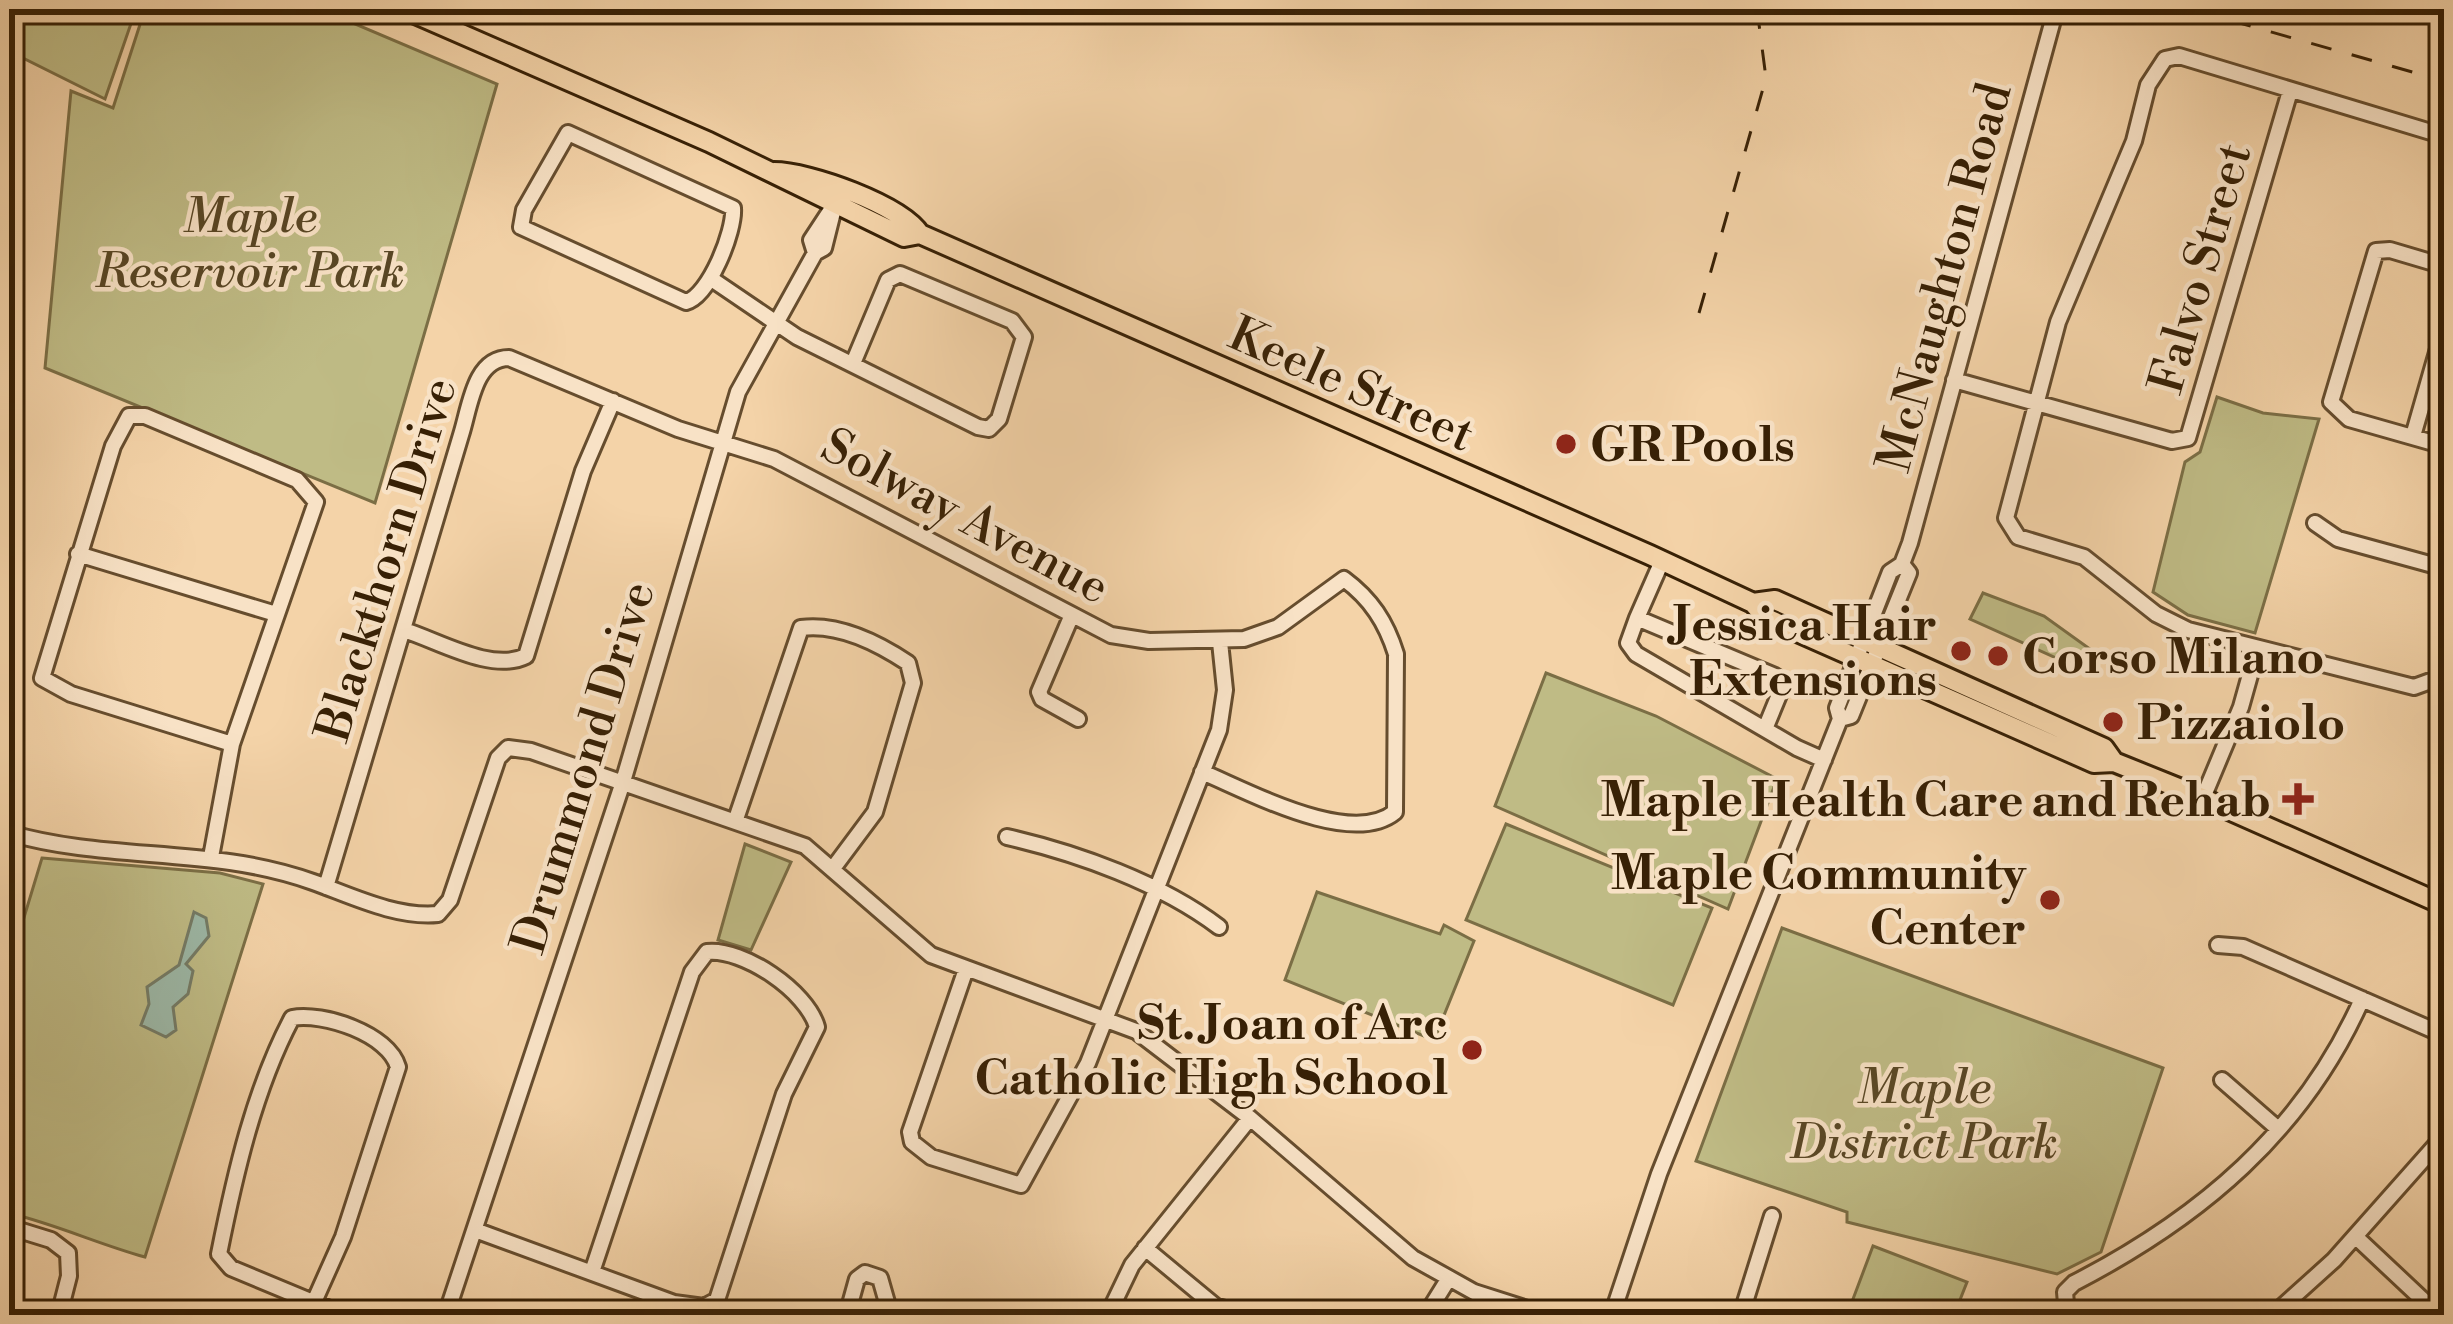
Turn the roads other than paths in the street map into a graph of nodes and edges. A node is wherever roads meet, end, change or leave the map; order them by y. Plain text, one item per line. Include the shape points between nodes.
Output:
1 (404, 9) edge
2 (2056, 9) edge
3 (2290, 92) junction
4 (2444, 136) edge
5 (837, 197) junction
6 (2444, 266) edge
7 (712, 280) junction
8 (777, 321) junction
9 (2444, 328) edge
10 (854, 361) junction
11 (1954, 380) junction
12 (613, 401) junction
13 (2036, 403) junction
14 (2413, 436) junction
15 (725, 444) junction
16 (2444, 446) edge
17 (2315, 523) dead end
18 (78, 554) junction
19 (1662, 561) junction
20 (2444, 568) edge
21 (276, 614) junction
22 (1071, 617) junction
23 (1637, 619) junction
24 (404, 630) junction
25 (1220, 642) junction
26 (2258, 650) junction
27 (1869, 651) junction
28 (2444, 659) edge
29 (1078, 719) dead end
30 (1766, 729) junction
31 (232, 744) junction
32 (1824, 760) junction
33 (1202, 772) junction
34 (622, 784) junction
35 (2203, 798) junction
36 (736, 819) junction
37 (9, 833) edge
38 (1007, 837) dead end
39 (211, 856) junction
40 (834, 867) junction
41 (326, 887) junction
42 (1154, 890) junction
43 (2444, 904) edge
44 (1219, 927) dead end
45 (2218, 945) dead end
46 (966, 969) junction
47 (2362, 1000) junction
48 (1106, 1017) junction
49 (2444, 1035) edge
50 (2222, 1080) dead end
51 (1250, 1118) junction
52 (2276, 1128) junction
53 (2444, 1136) edge
54 (1772, 1216) dead end
55 (9, 1227) edge
56 (476, 1230) junction
57 (2356, 1237) junction
58 (1145, 1248) junction
59 (592, 1272) junction
60 (1449, 1279) junction
61 (314, 1302) junction
62 (883, 1311) edge
63 (59, 1315) edge
64 (344, 1315) edge
65 (446, 1315) edge
66 (847, 1315) edge
67 (916, 1315) edge
68 (1108, 1315) edge
69 (1246, 1315) edge
70 (1426, 1315) edge
71 (1546, 1315) edge
72 (1612, 1315) edge
73 (1741, 1315) edge
74 (2067, 1315) edge
75 (2273, 1315) edge
76 (2440, 1315) edge

1 - 5 main road, Keele Street via 774,172 798,172
2 - 11 street, McNaughton Road
3 - 4 street
3 - 13 street via 2179,56 2155,69 2134,141 2058,322
3 - 13 street, Falvo Street via 2188,437 2171,441
5 - 8 street, Drummond Drive
5 - 19 main road, Keele Street via 904,237 920,234
6 - 14 street via 2376,251 2332,389 2341,415
7 - 7 street via 733,208 568,133 557,142 521,227 686,302
7 - 8 street
8 - 10 street
8 - 15 street, Drummond Drive via 742,381
9 - 14 street
10 - 10 street via 989,429 1024,337 1012,321 900,274 888,280
11 - 13 street, Falvo Street
11 - 27 street, McNaughton Road via 1903,564 1909,573
12 - 15 street, Blackthorn Drive
12 - 24 street via 526,656 494,661
12 - 24 street, Blackthorn Drive via 509,358 484,366
13 - 26 street via 2008,530 2084,557 2188,630
14 - 16 street
15 - 22 street, Solway Avenue via 790,466
15 - 34 street, Drummond Drive
17 - 20 street via 2338,538
18 - 21 street
18 - 21 street via 113,446 129,416 145,416 297,480 316,502
18 - 31 street via 42,678
19 - 23 street
19 - 27 main road, Keele Street via 1754,603 1766,618
21 - 31 street
22 - 25 street, Solway Avenue via 1128,639
22 - 29 street via 1040,692
23 - 30 street via 1628,643 1636,654
23 - 30 street via 1777,677 1781,690
24 - 41 street, Blackthorn Drive
25 - 33 street via 1224,707
25 - 33 street, Solway Avenue via 1278,626 1344,579 1367,596 1396,654 1398,806 1390,818 1326,823
26 - 28 street via 2414,687 2437,679
26 - 35 street
27 - 32 street, McNaughton Road via 1837,708
27 - 35 main road, Keele Street via 2094,763 2114,762
30 - 32 street
31 - 39 street
32 - 72 street, McNaughton Road via 1667,1152
33 - 42 street
34 - 36 street
34 - 41 street via 508,748 438,914 419,916
34 - 56 street, Drummond Drive
35 - 43 main road, Keele Street
36 - 40 street via 805,846
36 - 40 street via 801,628 863,639 908,663 913,683 875,812
37 - 39 street
38 - 42 street
39 - 41 street
40 - 46 street via 916,945
42 - 44 street
42 - 48 street
45 - 47 street via 2242,947
46 - 48 street
46 - 48 street via 910,1132 917,1150 931,1157 1021,1185
47 - 49 street
47 - 52 street via 2326,1074
48 - 51 street
50 - 52 street
51 - 58 street
51 - 60 street via 1413,1258
52 - 74 street via 2181,1223 2065,1292
53 - 57 street
54 - 73 street
55 - 63 street via 68,1253
56 - 59 street
56 - 65 street, Drummond Drive
57 - 75 street
57 - 76 street
58 - 68 street
58 - 69 street via 1215,1306
59 - 59 street via 674,1304 717,1300 784,1094 817,1027 792,993 751,962 707,952 692,972
60 - 70 street
60 - 71 street
61 - 61 street via 398,1067 380,1042 310,1014 292,1018 280,1041 234,1176 219,1254 231,1268
61 - 64 street
62 - 66 street via 880,1278 865,1273
62 - 67 street

